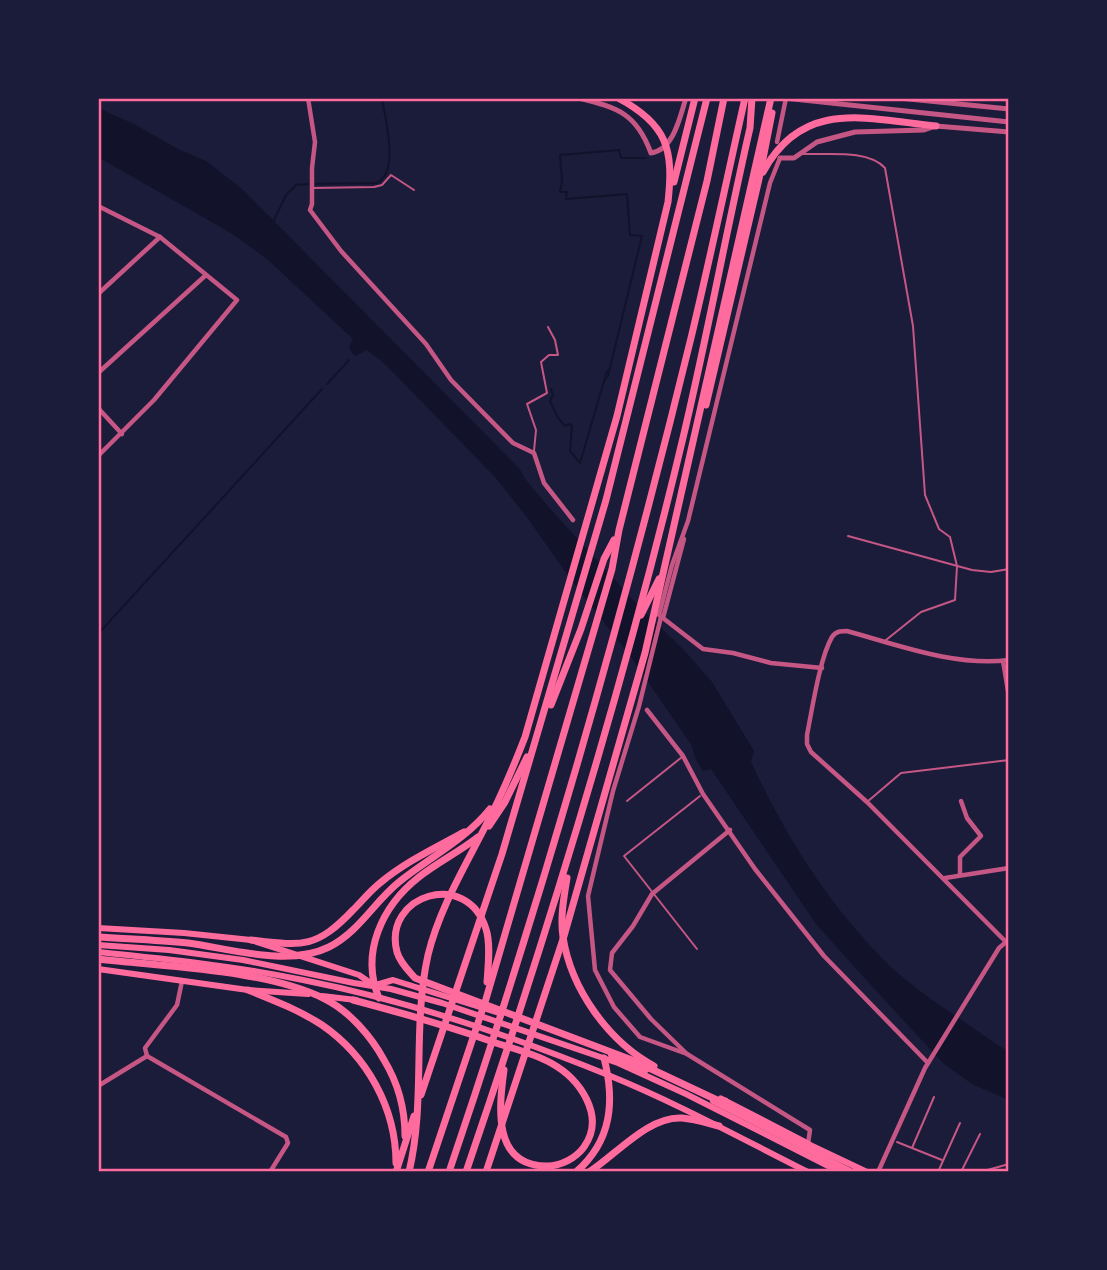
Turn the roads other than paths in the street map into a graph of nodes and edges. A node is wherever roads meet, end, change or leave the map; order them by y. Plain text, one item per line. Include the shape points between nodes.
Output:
1 (308, 98) edge
2 (579, 98) edge
3 (618, 98) edge
4 (686, 98) edge
5 (695, 98) edge
6 (708, 98) edge
7 (724, 98) edge
8 (745, 98) edge
9 (752, 98) edge
10 (773, 98) edge
11 (785, 98) edge
12 (899, 98) edge
13 (1009, 109) edge
14 (1009, 122) edge
15 (936, 127) junction
16 (1009, 132) edge
17 (776, 142) dead end
18 (801, 154) junction
19 (780, 158) joint
20 (760, 179) junction
21 (312, 185) junction
22 (414, 190) dead end
23 (668, 202) junction
24 (99, 208) edge
25 (160, 237) junction
26 (206, 275) junction
27 (98, 294) edge
28 (548, 327) dead end
29 (98, 373) edge
30 (98, 408) edge
31 (121, 433) junction
32 (534, 453) junction
33 (98, 456) edge
34 (573, 520) dead end
35 (688, 521) junction
36 (619, 530) junction
37 (848, 536) dead end
38 (957, 566) junction
39 (1009, 569) edge
40 (643, 602) junction
41 (885, 641) junction
42 (1006, 660) edge
43 (822, 668) junction
44 (1009, 697) edge
45 (647, 710) dead end
46 (683, 756) junction
47 (526, 760) junction
48 (1009, 760) edge
49 (703, 794) junction
50 (627, 801) dead end
51 (961, 801) dead end
52 (867, 802) junction
53 (477, 825) junction
54 (730, 830) junction
55 (573, 846) junction
56 (1009, 868) edge
57 (960, 874) junction
58 (944, 878) junction
59 (652, 894) junction
60 (98, 928) edge
61 (98, 937) edge
62 (251, 940) junction
63 (1008, 943) edge
64 (98, 945) edge
65 (697, 949) dead end
66 (98, 953) edge
67 (98, 959) edge
68 (98, 969) edge
69 (182, 981) junction
70 (374, 985) junction
71 (248, 990) junction
72 (353, 996) junction
73 (379, 998) junction
74 (486, 999) junction
75 (494, 1016) junction
76 (507, 1051) junction
77 (687, 1054) junction
78 (146, 1056) junction
79 (604, 1058) junction
80 (928, 1063) junction
81 (608, 1075) junction
82 (98, 1086) edge
83 (934, 1097) dead end
84 (725, 1101) junction
85 (960, 1123) dead end
86 (719, 1126) junction
87 (979, 1134) dead end
88 (897, 1142) dead end
89 (808, 1144) junction
90 (912, 1148) junction
91 (943, 1160) junction
92 (1009, 1164) edge
93 (270, 1172) edge
94 (396, 1172) edge
95 (402, 1172) edge
96 (409, 1172) edge
97 (428, 1172) edge
98 (449, 1172) edge
99 (466, 1172) edge
100 (486, 1172) edge
101 (576, 1172) edge
102 (589, 1172) edge
103 (808, 1172) edge
104 (840, 1172) edge
105 (852, 1172) edge
106 (867, 1172) edge
107 (878, 1172) edge
108 (938, 1172) edge
109 (961, 1172) edge
110 (980, 1172) edge

1 - 21 street via 315,142
2 - 4 street via 629,116 644,133 651,153 671,138
3 - 23 highway via 647,116 664,139 672,173
5 - 23 highway
6 - 94 highway via 574,613 502,854
7 - 36 highway
8 - 98 highway via 691,337 575,776
9 - 40 highway via 750,128 699,368
10 - 20 highway
10 - 100 highway via 645,653 565,936
11 - 14 street
11 - 17 street
12 - 13 street
15 - 16 street
15 - 18 street via 838,135
15 - 20 highway via 846,117 825,120 802,129 788,141 771,157
18 - 19 street
18 - 38 lane via 841,153 875,160 885,168 913,326 925,495 939,529 950,537
19 - 35 street via 770,183
20 - 40 highway via 693,461 659,580
21 - 22 lane via 374,187 391,175
21 - 32 street via 310,210 341,251 426,344 451,380 513,443
23 - 96 highway via 599,483 525,737 506,785 447,900 429,953 422,989 418,1113
24 - 25 street
25 - 26 street
25 - 27 street
26 - 29 street
26 - 31 street via 237,300
28 - 32 lane via 558,355 541,362 547,393 527,404 536,430
30 - 31 street
31 - 33 street
32 - 34 street via 544,483
35 - 43 street via 659,615 703,649
35 - 77 street via 588,896 595,970 614,1007 640,1037
36 - 47 highway via 604,559 549,713
36 - 74 highway via 612,569
37 - 38 lane
38 - 39 lane via 991,572
38 - 41 lane via 955,600 921,612
40 - 55 highway
41 - 42 street via 945,656
41 - 43 street via 838,632
42 - 44 street
43 - 52 street via 807,744
45 - 46 street
46 - 49 street
46 - 50 lane
47 - 53 highway
47 - 70 highway via 485,831 420,876 385,914 374,941
48 - 52 lane via 901,773
49 - 54 street
49 - 59 lane via 624,856
51 - 57 street via 981,836 960,858
52 - 58 street
53 - 61 highway via 387,891 350,934 301,957
53 - 62 highway via 393,873 322,938 293,945
54 - 59 street
54 - 80 street via 824,957
55 - 76 highway
55 - 84 highway via 563,903 563,936 593,1009 611,1034 643,1060
56 - 57 street
57 - 58 street
58 - 63 street
59 - 65 lane
59 - 77 street via 612,953 610,970
60 - 62 main road
62 - 70 main road via 359,975
63 - 80 street via 999,948
64 - 70 main road via 243,960
66 - 72 main road via 258,972 305,980
67 - 95 highway via 232,974 289,985 327,1000 373,1041 393,1075 405,1121
68 - 69 main road
69 - 71 main road
69 - 78 street via 177,1005 145,1048
70 - 73 highway
70 - 75 main road
70 - 75 main road via 393,980
71 - 72 main road
71 - 94 highway via 321,1024 356,1056 387,1109
72 - 73 main road
72 - 76 highway via 530,1054 563,1071 586,1098 592,1126 583,1148 561,1164 527,1161 507,1144 500,1123
73 - 81 main road
74 - 84 highway via 487,931 478,912 455,894 429,895 414,903 403,914 395,940 401,961 415,978 632,1060
74 - 97 highway
75 - 79 main road
75 - 105 main road via 640,1068
76 - 99 highway
77 - 89 street via 810,1130
78 - 82 street
78 - 93 street via 286,1137 288,1143
79 - 81 highway
79 - 104 main road
80 - 107 street
81 - 86 main road
81 - 101 highway via 611,1106 606,1131
83 - 90 lane
84 - 89 highway
85 - 91 lane
86 - 102 highway via 664,1119
86 - 103 main road
87 - 109 lane
88 - 90 lane
89 - 106 main road
90 - 91 lane
91 - 108 lane
92 - 110 lane

